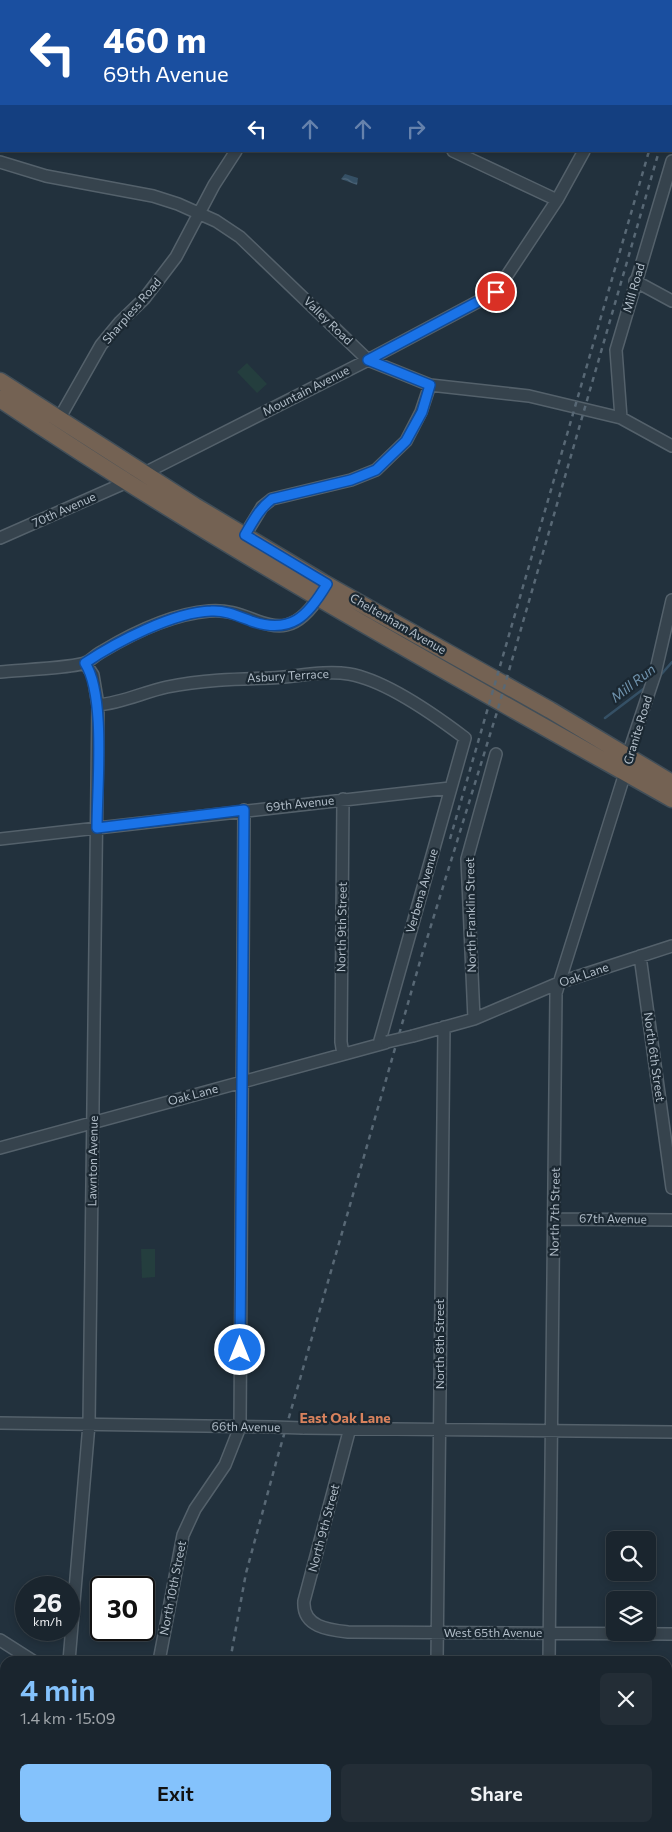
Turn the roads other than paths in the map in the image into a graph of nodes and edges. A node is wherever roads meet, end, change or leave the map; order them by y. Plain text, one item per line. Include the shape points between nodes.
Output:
1 (235, 152) edge
2 (455, 152) edge
3 (583, 152) edge
4 (672, 161) edge
5 (0, 162) edge
6 (668, 188) edge
7 (557, 200) junction
8 (199, 213) junction
9 (636, 281) junction
10 (672, 301) edge
11 (368, 360) junction
12 (0, 379) edge
13 (430, 385) junction
14 (0, 399) edge
15 (0, 404) edge
16 (29, 418) junction
17 (622, 418) junction
18 (58, 419) junction
19 (672, 446) edge
20 (144, 473) junction
21 (127, 482) junction
22 (245, 535) junction
23 (0, 538) edge
24 (323, 591) junction
25 (672, 600) edge
26 (672, 645) edge
27 (660, 653) junction
28 (85, 663) junction
29 (0, 672) edge
30 (98, 705) junction
31 (465, 738) joint
32 (496, 754) dead end
33 (626, 765) junction
34 (672, 783) edge
35 (450, 788) junction
36 (672, 798) edge
37 (343, 799) junction
38 (244, 810) junction
39 (97, 828) junction
40 (0, 839) edge
41 (672, 946) edge
42 (640, 956) junction
43 (561, 982) junction
44 (474, 1019) junction
45 (444, 1027) junction
46 (383, 1043) junction
47 (343, 1054) junction
48 (242, 1082) junction
49 (667, 1118) edge
50 (93, 1122) junction
51 (0, 1148) edge
52 (672, 1188) edge
53 (555, 1219) junction
54 (672, 1220) edge
55 (0, 1423) edge
56 (89, 1424) junction
57 (240, 1427) junction
58 (350, 1428) junction
59 (440, 1429) junction
60 (551, 1430) junction
61 (672, 1432) edge
62 (316, 1626) joint
63 (439, 1633) junction
64 (550, 1634) junction
65 (672, 1634) edge
66 (0, 1640) edge
67 (25, 1656) edge
68 (69, 1656) edge
69 (160, 1656) edge
70 (437, 1656) edge
71 (549, 1656) edge

1 - 8 street, Sharpless Road
2 - 7 street
3 - 7 street, Mountain Avenue
4 - 6 street, Mill Road
5 - 8 street, Valley Road via 46,176 153,196
6 - 9 street, Mill Road
7 - 11 street, Mountain Avenue via 496,292
8 - 11 street, Valley Road via 240,238
8 - 18 street, Sharpless Road via 176,257 144,299 101,345
9 - 10 street
9 - 17 street, Mill Road via 616,350
11 - 13 street, Valley Road
11 - 20 street, Mountain Avenue
12 - 18 highway, Cheltenham Avenue
13 - 17 street, Valley Road via 550,399
13 - 22 street via 422,412 406,441 376,470 351,480 272,499 262,507
14 - 16 highway, Cheltenham Avenue
15 - 16 highway
16 - 21 highway, Cheltenham Avenue
17 - 19 street, Valley Road
18 - 20 highway, Cheltenham Avenue
20 - 21 street, Mountain Avenue
20 - 22 highway, Cheltenham Avenue
21 - 23 street, 70th Avenue
21 - 24 highway, Cheltenham Avenue
22 - 24 highway, Cheltenham Avenue
24 - 28 street via 306,614 284,625 264,625 226,612 186,615 137,634
24 - 33 highway, Cheltenham Avenue
25 - 27 street, Granite Road
26 - 27 street
27 - 33 street, Granite Road
28 - 29 street
28 - 30 street, Lawnton Avenue via 93,675
30 - 31 street, Asbury Terrace via 112,704 166,687 237,678 348,674 393,692
30 - 39 street, Lawnton Avenue
31 - 35 street, Verbena Avenue
32 - 44 street, North Franklin Street via 468,859
33 - 34 highway, Cheltenham Avenue
33 - 36 highway, Cheltenham Avenue
33 - 43 street, North 7th Street
35 - 37 street, 69th Avenue
35 - 46 street, Verbena Avenue
37 - 38 street, 69th Avenue
37 - 47 street, North 9th Street
38 - 39 street, 69th Avenue
38 - 48 street, North 10th Street
39 - 40 street, 69th Avenue
39 - 50 street, Lawnton Avenue
41 - 42 street, Oak Lane
42 - 43 street, Oak Lane
42 - 49 street, North 6th Street
43 - 44 street, Oak Lane
43 - 53 street, North 7th Street via 556,1000
44 - 45 street, Oak Lane
45 - 46 street, Oak Lane, bridge
45 - 59 street, North 8th Street
46 - 47 street, Oak Lane
47 - 48 street, Oak Lane
48 - 50 street, Oak Lane
48 - 57 street, North 10th Street
49 - 52 street, North 6th Street
50 - 51 street, Oak Lane
50 - 56 street, Lawnton Avenue
53 - 54 street, 67th Avenue
53 - 60 street, North 7th Street
55 - 56 street, 66th Avenue
56 - 57 street, 66th Avenue
56 - 68 street, Lawnton Avenue
57 - 58 street, 66th Avenue, bridge
57 - 69 street, North 10th Street via 224,1466 195,1509 183,1535
58 - 59 street, 66th Avenue
58 - 62 street, North 9th Street via 304,1601
59 - 60 street, 66th Avenue
59 - 63 street, North 8th Street
60 - 61 street, 66th Avenue
60 - 64 street, North 7th Street
62 - 63 street, West 65th Avenue via 348,1632
63 - 64 street, West 65th Avenue
63 - 70 street, North 8th Street
64 - 65 street, West 65th Avenue
64 - 71 street, North 7th Street
66 - 67 street

